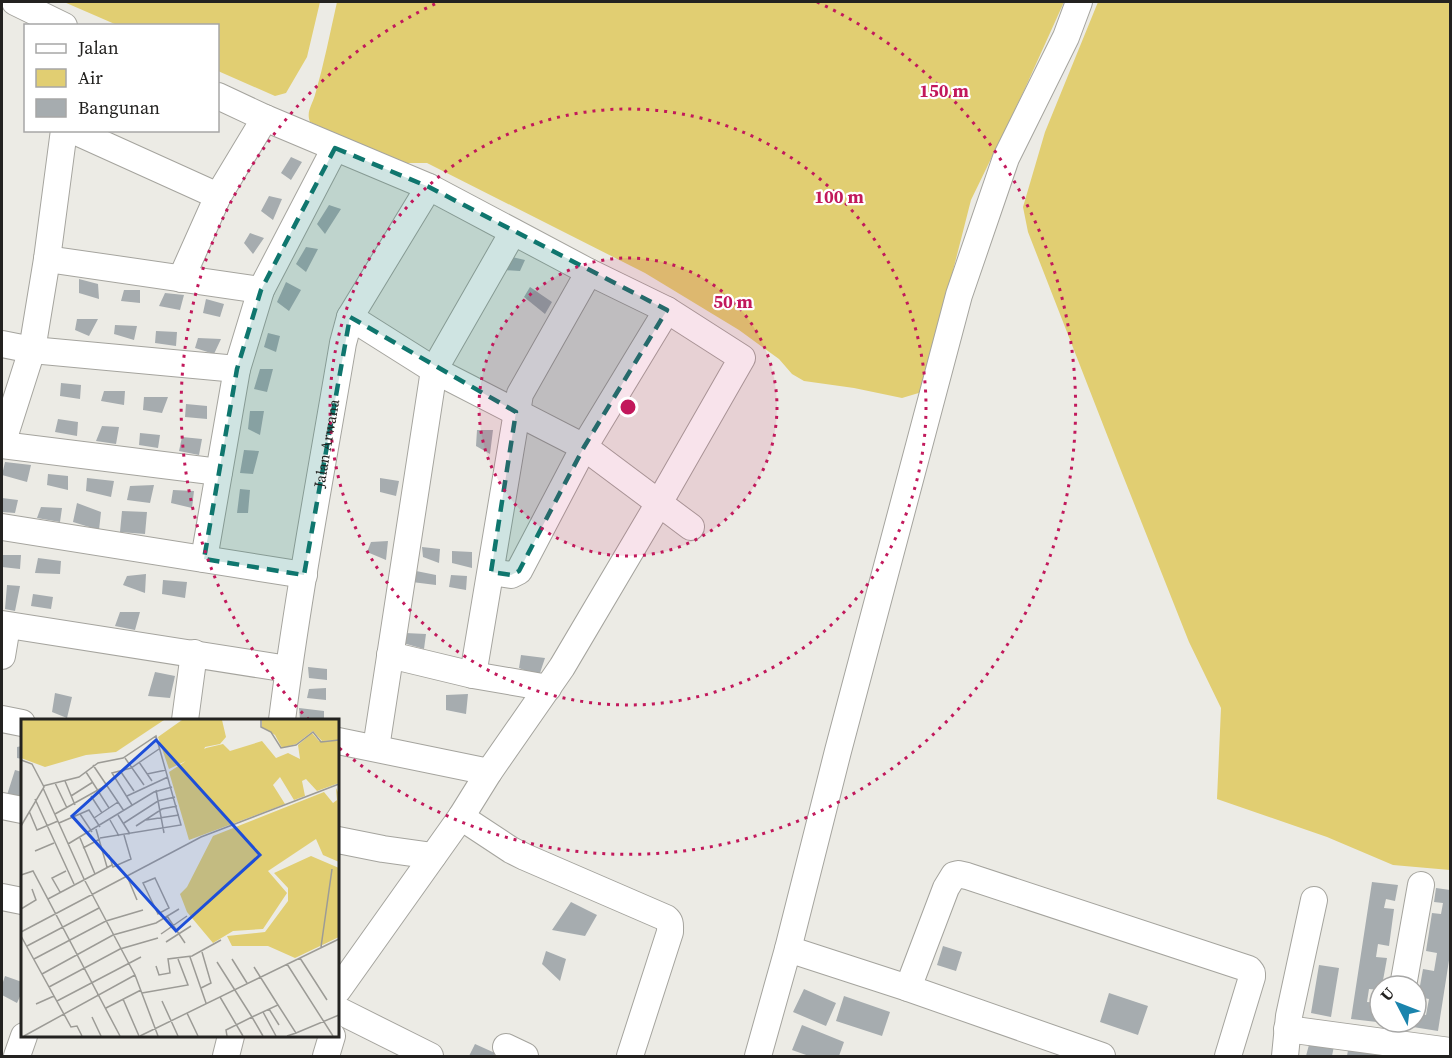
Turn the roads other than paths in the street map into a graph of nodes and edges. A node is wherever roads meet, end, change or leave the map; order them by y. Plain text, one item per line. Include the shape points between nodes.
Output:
1 (15, 2) edge
2 (1079, 2) edge
3 (60, 24) edge
4 (219, 96) edge
5 (265, 118) junction
6 (64, 132) edge
7 (76, 132) edge
8 (335, 148) junction
9 (429, 187) junction
10 (218, 196) junction
11 (513, 232) junction
12 (47, 259) junction
13 (589, 273) junction
14 (181, 279) junction
15 (261, 290) junction
16 (667, 310) junction
17 (350, 318) junction
18 (2, 344) edge
19 (32, 350) junction
20 (237, 369) junction
21 (434, 370) junction
22 (516, 412) junction
23 (2, 444) edge
24 (584, 447) junction
25 (219, 472) junction
26 (659, 503) junction
27 (2, 527) edge
28 (691, 527) dead end
29 (204, 559) junction
30 (490, 572) junction
31 (304, 575) junction
32 (4, 625) edge
33 (194, 653) junction
34 (390, 655) junction
35 (2, 656) edge
36 (288, 669) junction
37 (473, 675) junction
38 (548, 688) junction
39 (2, 719) edge
40 (185, 719) edge
41 (282, 719) edge
42 (21, 723) edge
43 (339, 741) edge
44 (376, 748) junction
45 (489, 772) junction
46 (2, 806) edge
47 (21, 810) edge
48 (461, 817) junction
49 (339, 840) edge
50 (433, 856) junction
51 (1421, 885) dead end
52 (2, 897) edge
53 (1314, 900) dead end
54 (21, 901) edge
55 (788, 949) junction
56 (1404, 974) edge
57 (908, 988) junction
58 (339, 1005) edge
59 (339, 1008) edge
60 (1287, 1029) junction
61 (23, 1037) edge
62 (231, 1037) edge
63 (332, 1037) edge
64 (1393, 1041) edge
65 (1450, 1051) edge
66 (421, 1054) edge
67 (17, 1056) edge
68 (226, 1056) edge
69 (327, 1056) edge
70 (630, 1056) edge
71 (758, 1056) edge
72 (1102, 1056) edge
73 (1228, 1056) edge
74 (1285, 1056) edge

1 - 3 street
2 - 55 street via 1066,37 1006,158 959,295
4 - 5 street
5 - 8 street
5 - 10 street
6 - 12 street
7 - 10 street
8 - 9 street
8 - 15 street
9 - 11 street
9 - 17 street, Jalan Arwana
10 - 14 street
11 - 13 street
11 - 21 street
12 - 14 street
12 - 19 street
13 - 16 street
13 - 22 street via 520,394
14 - 15 street
15 - 20 street
16 - 24 street
16 - 26 street via 742,358
17 - 21 street
17 - 31 street, Jalan Arwana
18 - 19 street
19 - 20 street
19 - 23 street
20 - 25 street
21 - 22 street
21 - 34 street
22 - 24 street
22 - 30 street
23 - 25 street
24 - 26 street
24 - 30 street via 519,571 511,575
25 - 29 street
26 - 28 street
26 - 38 street
27 - 29 street
29 - 31 street
30 - 37 street
31 - 36 street, Jalan Arwana
32 - 33 street
32 - 35 street
33 - 36 street
33 - 40 street
34 - 37 street
34 - 44 street
36 - 41 street, Jalan Arwana
37 - 38 street
38 - 45 street
39 - 42 street
43 - 44 street
44 - 45 street
45 - 48 street
46 - 47 street
48 - 50 street
48 - 70 street via 518,853 669,920 670,932
49 - 50 street
50 - 58 street
51 - 56 street
52 - 54 street
53 - 60 street
55 - 57 street
55 - 71 street
57 - 72 street
57 - 73 street via 949,881 962,874 1249,969 1252,976
59 - 66 street
60 - 64 street
60 - 74 street
61 - 67 street
62 - 68 street
63 - 69 street
64 - 65 street

